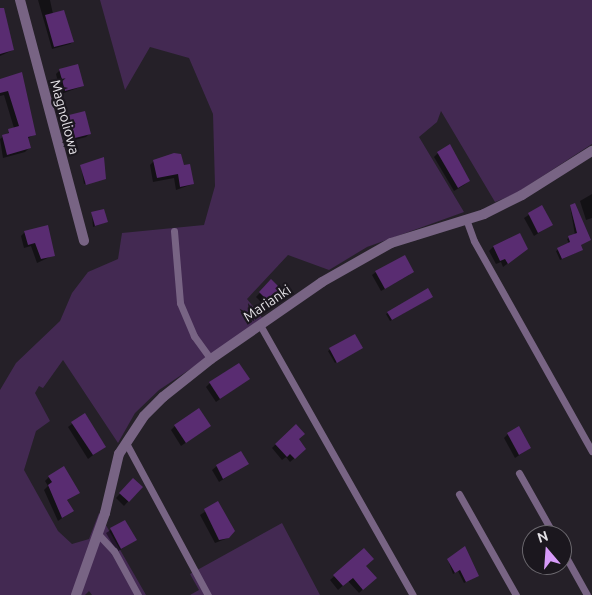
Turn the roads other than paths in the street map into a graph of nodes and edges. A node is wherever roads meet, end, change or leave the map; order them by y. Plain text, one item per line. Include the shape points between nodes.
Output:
1 (20, 0) edge
2 (592, 151) edge
3 (466, 219) junction
4 (174, 231) dead end
5 (84, 241) dead end
6 (260, 325) junction
7 (211, 359) junction
8 (126, 443) junction
9 (592, 451) edge
10 (519, 473) dead end
11 (459, 494) dead end
12 (548, 525) edge
13 (98, 534) junction
14 (572, 568) edge
15 (78, 593) edge
16 (138, 595) edge
17 (208, 595) edge
18 (413, 595) edge
19 (516, 595) edge
20 (587, 595) edge

1 - 5 street, Magnoliowa
2 - 3 street, Marianki via 522,195
3 - 6 street, Marianki via 390,243 322,282
3 - 9 lane via 474,241
4 - 7 lane via 180,303 194,336
6 - 7 street, Marianki
6 - 18 lane
7 - 8 street, Marianki via 144,416
8 - 13 street, Marianki via 119,454
8 - 17 lane
10 - 12 lane
11 - 19 lane
13 - 15 street, Marianki
13 - 16 lane via 114,551
14 - 20 lane

